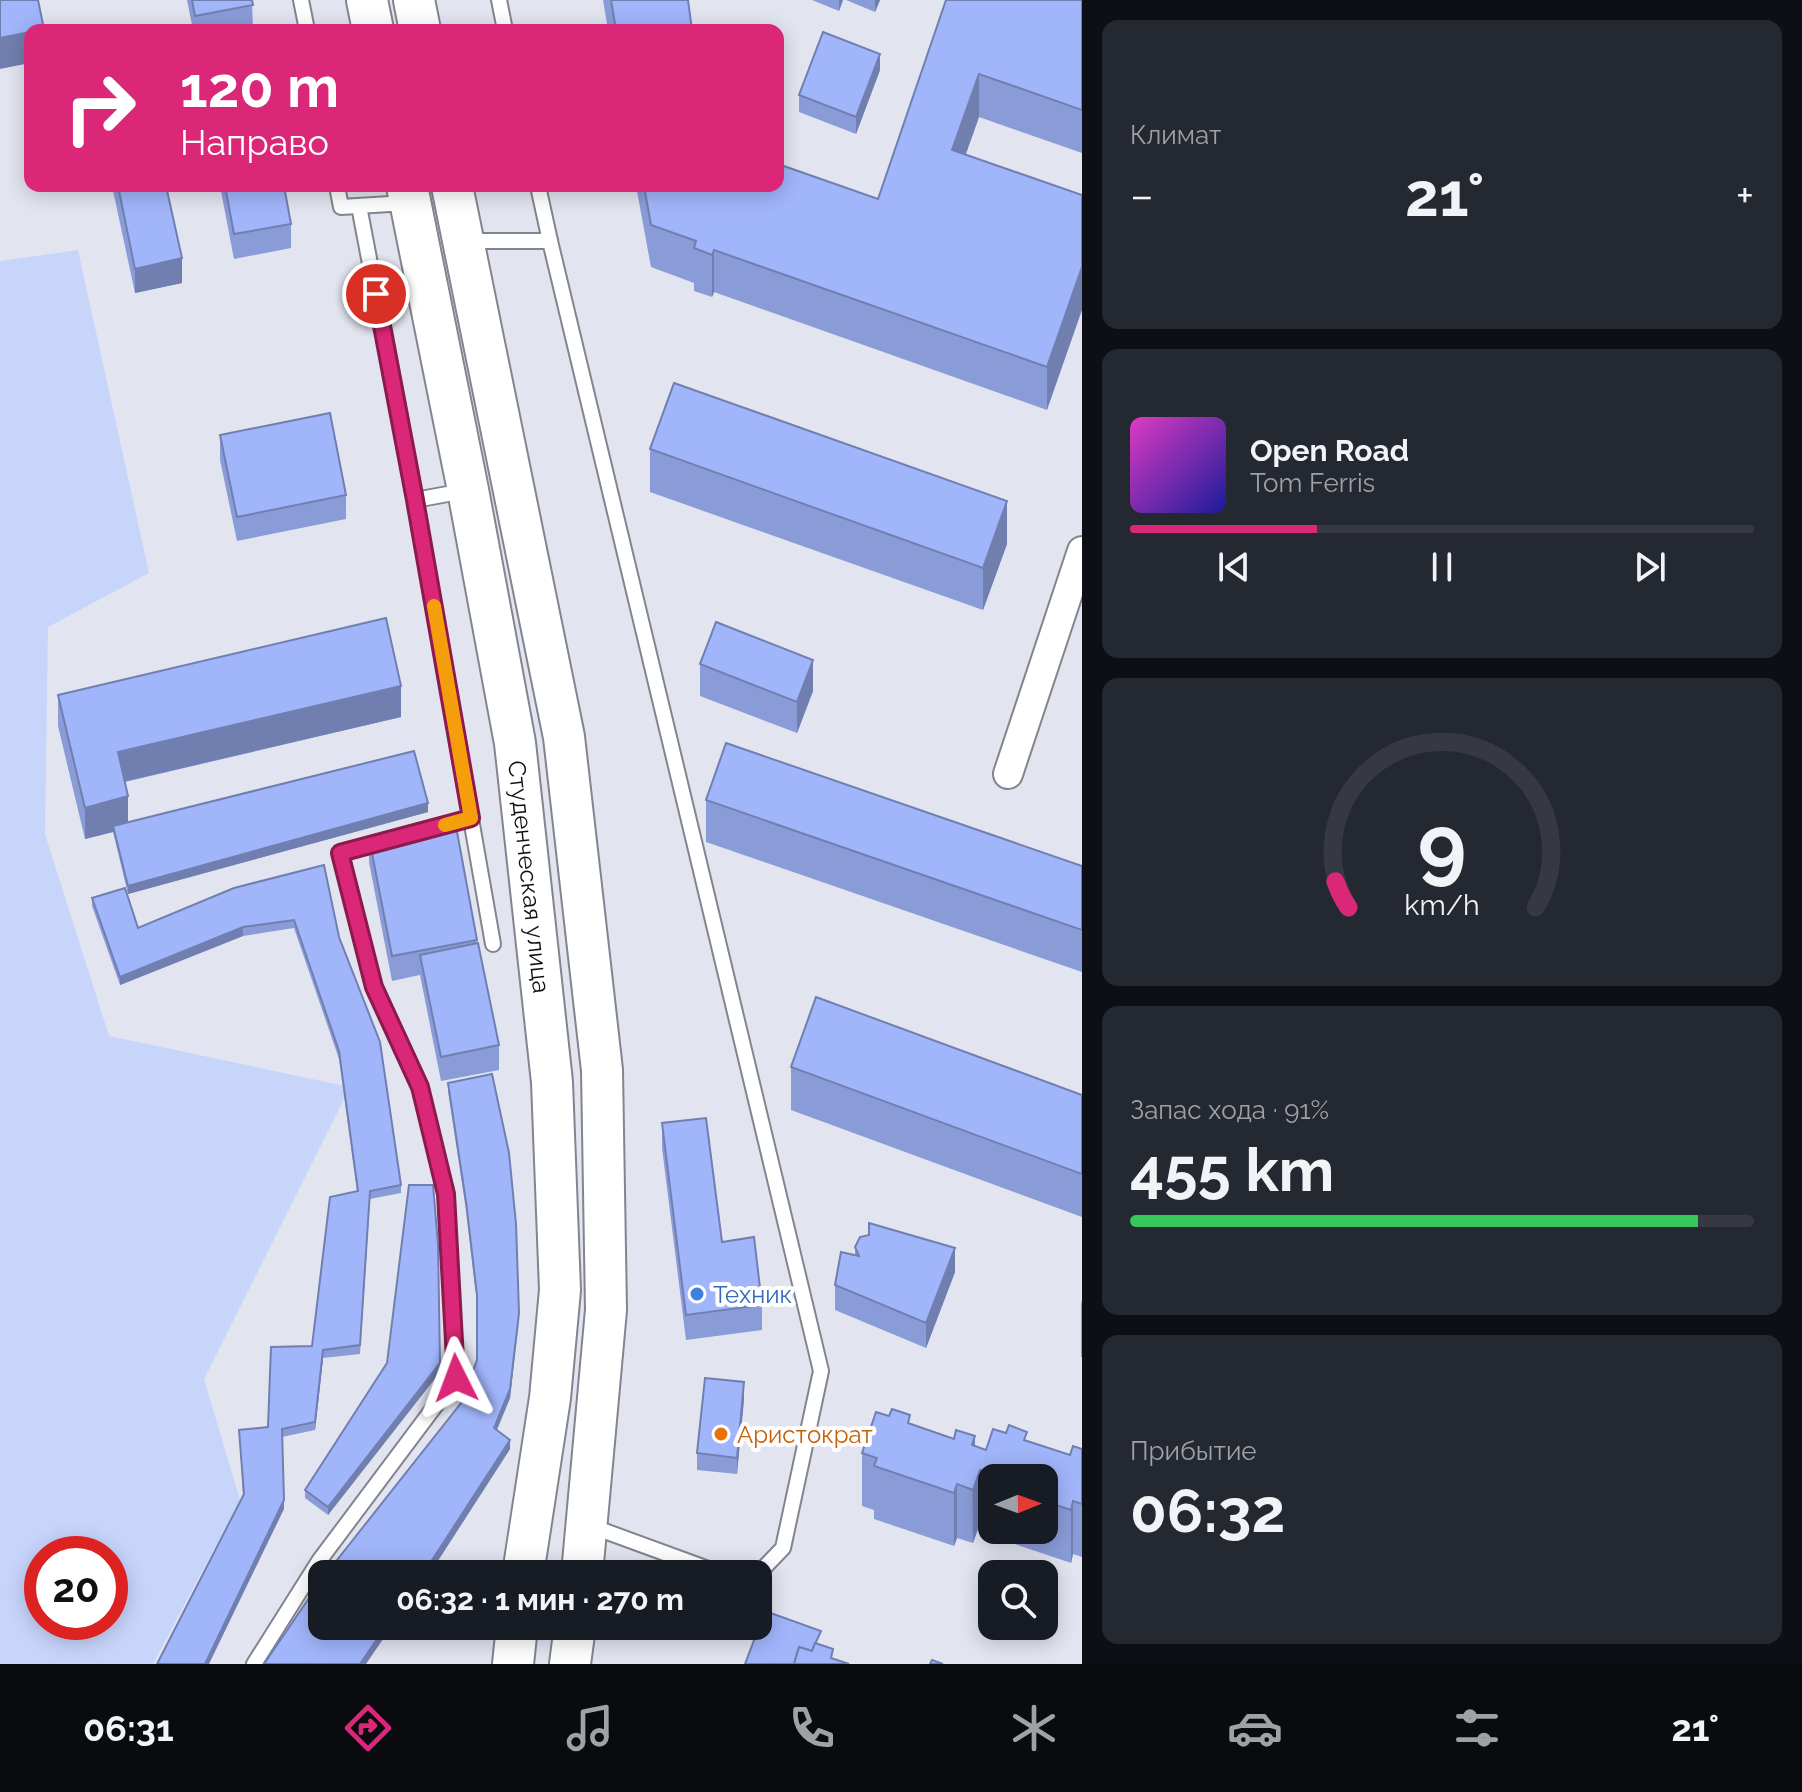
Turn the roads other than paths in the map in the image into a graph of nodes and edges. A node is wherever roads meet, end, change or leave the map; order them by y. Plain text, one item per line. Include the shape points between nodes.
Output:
1 (301, 0) edge
2 (367, 0) edge
3 (414, 0) edge
4 (499, 0) edge
5 (306, 24) edge
6 (372, 24) edge
7 (419, 24) edge
8 (504, 24) edge
9 (338, 192) edge
10 (453, 192) edge
11 (539, 192) edge
12 (408, 194) edge
13 (359, 206) junction
14 (463, 241) junction
15 (550, 241) junction
16 (468, 490) junction
17 (415, 500) junction
18 (1082, 551) edge
19 (1008, 774) dead end
20 (471, 818) junction
21 (427, 830) edge
22 (398, 837) edge
23 (493, 944) dead end
24 (532, 1508) junction
25 (588, 1525) junction
26 (525, 1560) edge
27 (584, 1560) edge
28 (684, 1560) edge
29 (771, 1560) edge
30 (516, 1640) edge
31 (573, 1640) edge
32 (254, 1664) edge
33 (513, 1664) edge
34 (570, 1664) edge

1 - 5 lane
2 - 6 main road
3 - 7 main road
4 - 8 lane
9 - 13 lane via 341,207
10 - 14 main road, Студенческая улица
11 - 15 lane
12 - 13 lane
12 - 16 main road, Студенческая улица
13 - 17 lane
14 - 15 lane
14 - 25 main road, Студенческая улица via 564,737 602,1070 606,1310
15 - 29 lane via 821,1371 783,1548
16 - 17 lane
16 - 24 main road, Студенческая улица via 515,743 552,1082 560,1290
17 - 20 lane
18 - 19 street
20 - 21 lane
20 - 23 lane
22 - 32 lane via 340,853 374,987 420,1087 446,1194 456,1378 319,1561
24 - 25 main road
24 - 26 main road, Студенческая улица
25 - 27 main road, Студенческая улица
25 - 28 lane
30 - 33 main road
31 - 34 main road

